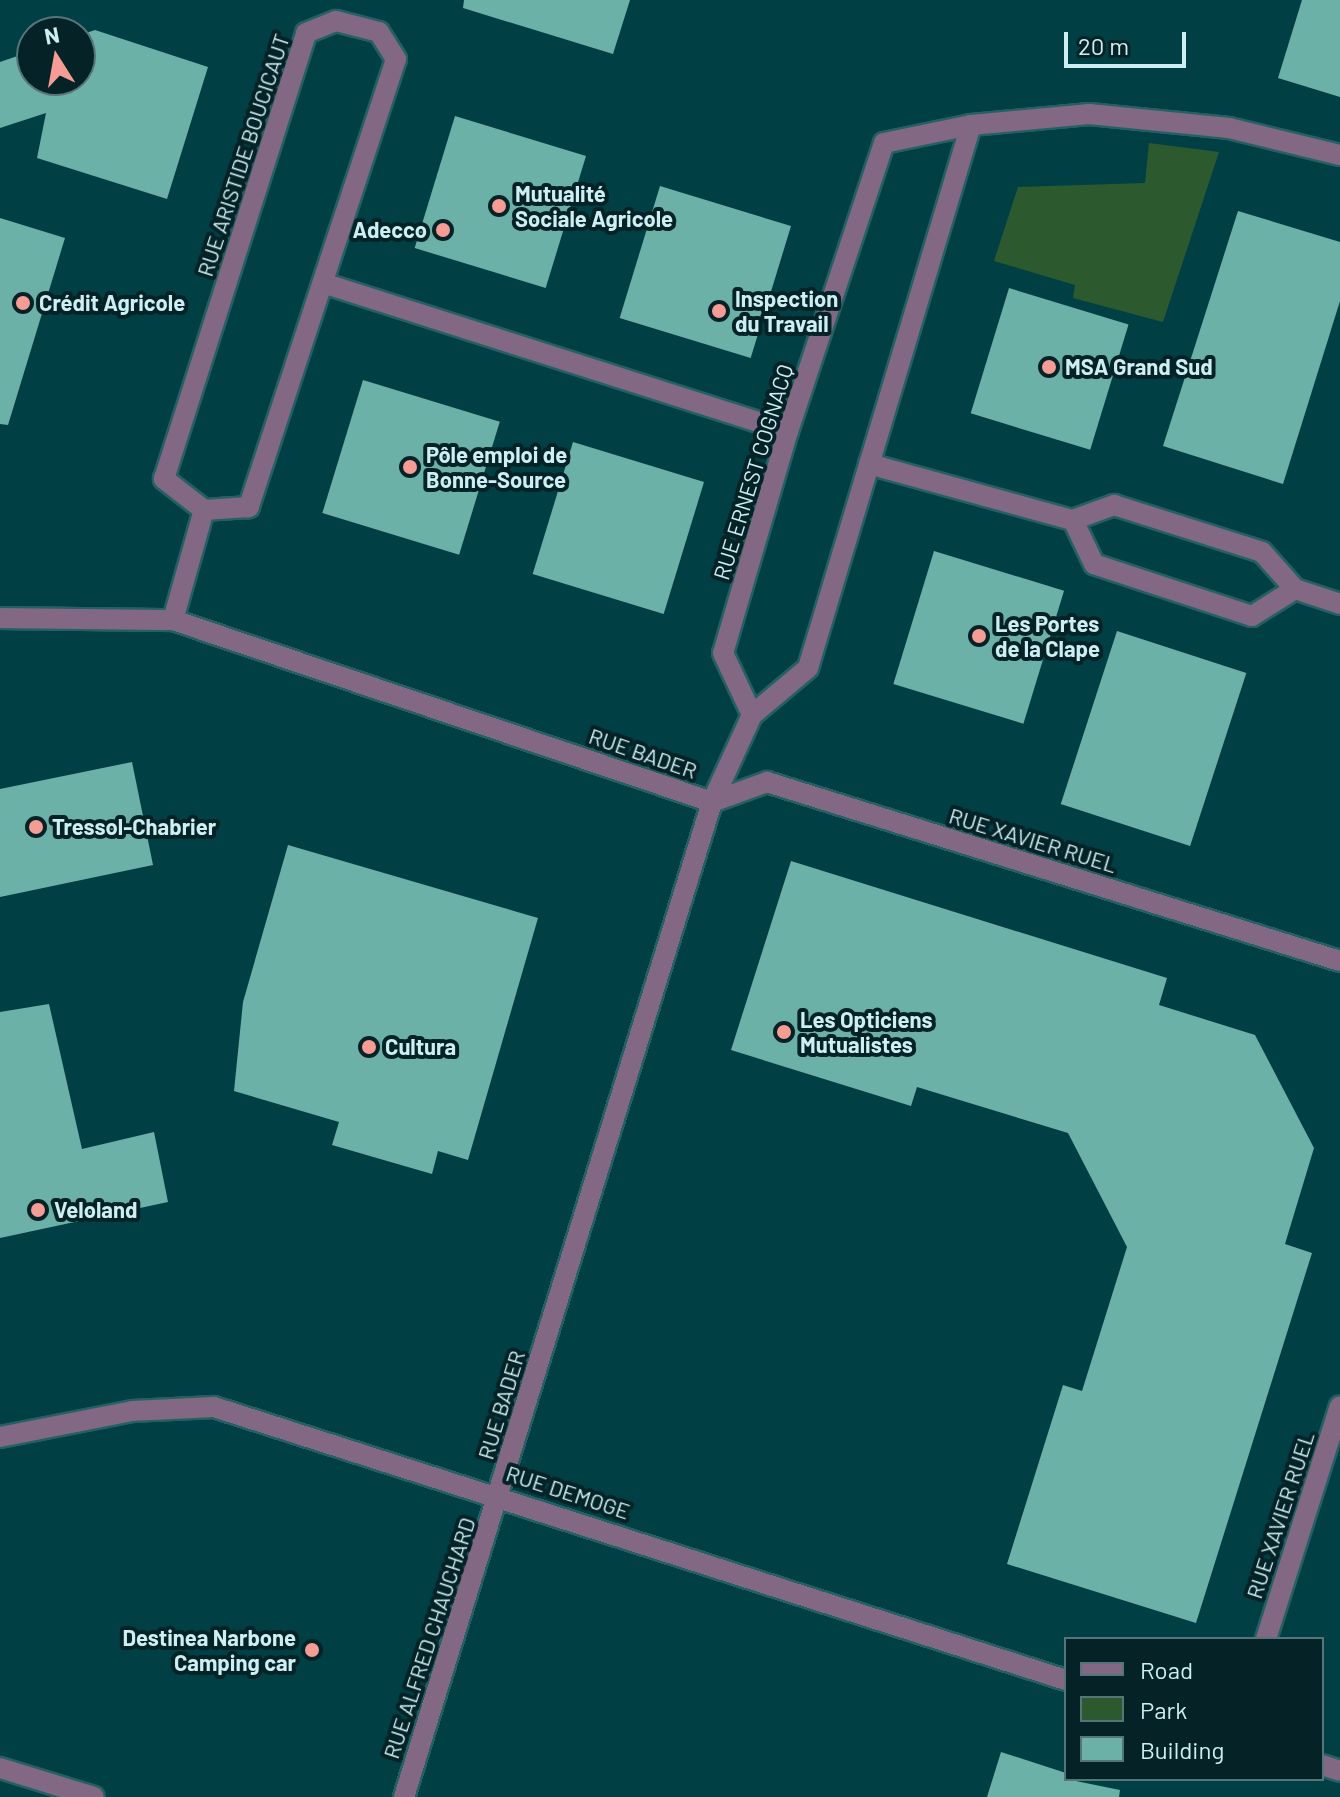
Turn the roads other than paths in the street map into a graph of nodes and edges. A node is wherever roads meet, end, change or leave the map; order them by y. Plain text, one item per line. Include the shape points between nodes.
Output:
1 (971, 125) junction
2 (1340, 155) edge
3 (323, 283) junction
4 (788, 431) junction
5 (869, 464) junction
6 (204, 510) junction
7 (1073, 520) junction
8 (1295, 589) junction
9 (1340, 604) edge
10 (0, 618) edge
11 (173, 620) junction
12 (752, 715) junction
13 (712, 802) junction
14 (1340, 961) edge
15 (1340, 1406) edge
16 (0, 1437) edge
17 (499, 1494) junction
18 (1267, 1637) edge
19 (1064, 1679) edge
20 (0, 1768) edge
21 (94, 1797) edge
22 (404, 1797) edge

1 - 2 street, RUE ERNEST COGNACQ via 1089,114 1229,128
1 - 4 street, RUE ERNEST COGNACQ via 884,143
1 - 5 street
3 - 4 street
3 - 6 street, RUE ARISTIDE BOUCICAUT via 249,507
3 - 6 street, RUE ARISTIDE BOUCICAUT via 396,59 379,32 336,21 306,33 164,479
4 - 12 street, RUE ERNEST COGNACQ via 723,653
5 - 7 street
5 - 12 street via 808,668
6 - 11 street
7 - 8 street via 1114,505 1262,552
7 - 8 street via 1094,564 1252,616
8 - 9 street
10 - 11 street, RUE BADER
11 - 13 street, RUE BADER
12 - 13 street
13 - 14 street, RUE XAVIER RUEL via 767,782
13 - 17 street, RUE BADER
15 - 18 street, RUE XAVIER RUEL
16 - 17 street, RUE DEMOGE via 132,1411 214,1407
17 - 19 street, RUE DEMOGE
17 - 22 street, RUE ALFRED CHAUCHARD
20 - 21 street

